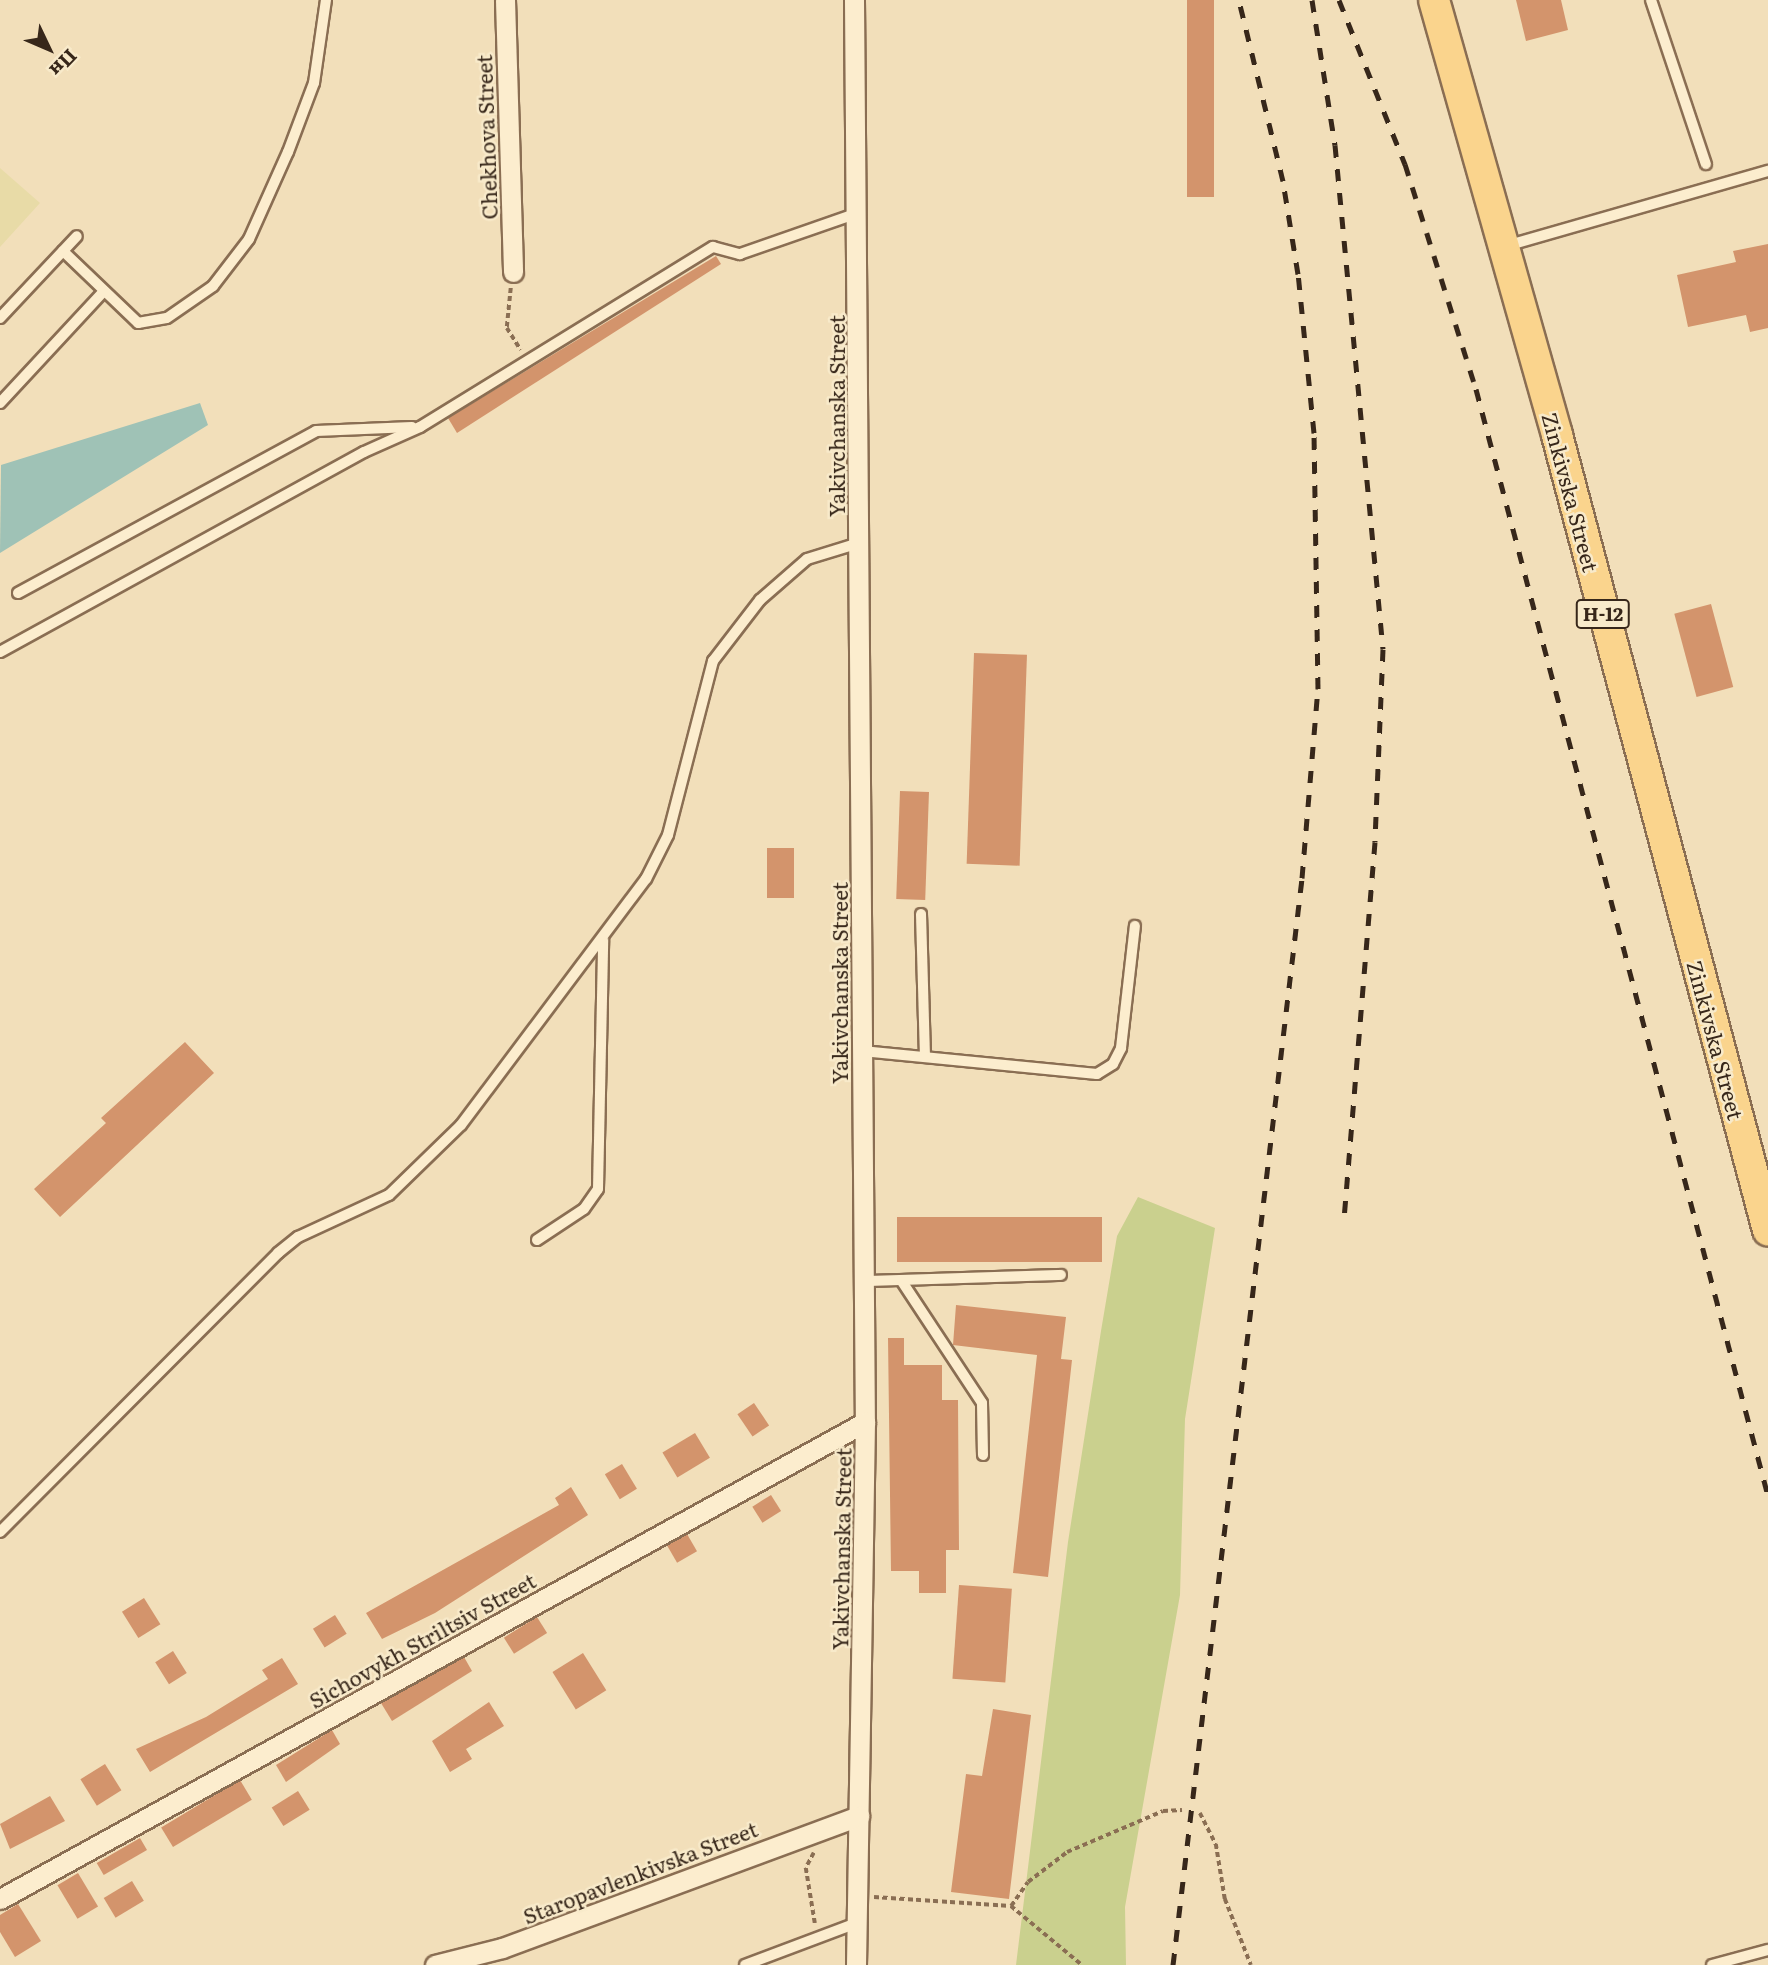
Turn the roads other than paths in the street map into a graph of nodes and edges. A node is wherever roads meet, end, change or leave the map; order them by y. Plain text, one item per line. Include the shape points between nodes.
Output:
1 (326, 0) edge
2 (505, 0) edge
3 (853, 0) edge
4 (1434, 0) edge
5 (1651, 0) edge
6 (1706, 164) dead end
7 (1768, 170) edge
8 (858, 212) junction
9 (77, 236) dead end
10 (1505, 247) junction
11 (62, 251) junction
12 (513, 272) road end
13 (104, 291) junction
14 (0, 318) edge
15 (0, 403) edge
16 (420, 426) junction
17 (859, 543) junction
18 (18, 593) dead end
19 (0, 652) edge
20 (921, 915) dead end
21 (1135, 926) dead end
22 (603, 939) junction
23 (862, 1051) junction
24 (925, 1056) junction
25 (1768, 1230) edge
26 (537, 1240) dead end
27 (1061, 1275) dead end
28 (901, 1280) junction
29 (865, 1281) junction
30 (865, 1422) junction
31 (983, 1455) dead end
32 (0, 1532) edge
33 (859, 1816) junction
34 (0, 1899) edge
35 (858, 1923) junction
36 (1768, 1950) edge
37 (435, 1965) edge
38 (745, 1965) edge
39 (856, 1965) edge
40 (1712, 1965) edge

1 - 13 lane via 314,83 288,152 249,239 214,286 167,318 138,323
2 - 12 street, Chekhova Street
3 - 8 street, Yakivchanska Street
4 - 10 main road, Zinkivska Street / Н-12
5 - 6 lane
7 - 10 lane
8 - 16 lane via 740,254 713,247
8 - 17 street, Yakivchanska Street
9 - 11 lane
10 - 25 main road, Zinkivska Street / Н-12
11 - 13 lane
11 - 14 lane
13 - 15 lane
16 - 18 lane via 316,431
16 - 19 lane via 363,452
17 - 22 lane via 807,559 760,600 713,661 668,835 646,879
17 - 23 street, Yakivchanska Street
20 - 24 lane
21 - 24 lane via 1121,1048 1113,1064 1097,1074
22 - 26 lane via 598,1189 584,1209
22 - 32 lane via 461,1125 418,1172 389,1195 298,1237 278,1253
23 - 24 lane
23 - 29 street, Yakivchanska Street
27 - 28 lane
28 - 29 lane
28 - 31 lane via 982,1403
29 - 30 street, Yakivchanska Street
30 - 33 street, Yakivchanska Street
30 - 34 street, Sichovykh Striltsiv Street
33 - 35 street, Yakivchanska Street
33 - 37 street, Staropavlenkivska Street via 502,1948
35 - 38 lane
35 - 39 street, Yakivchanska Street
36 - 40 lane

